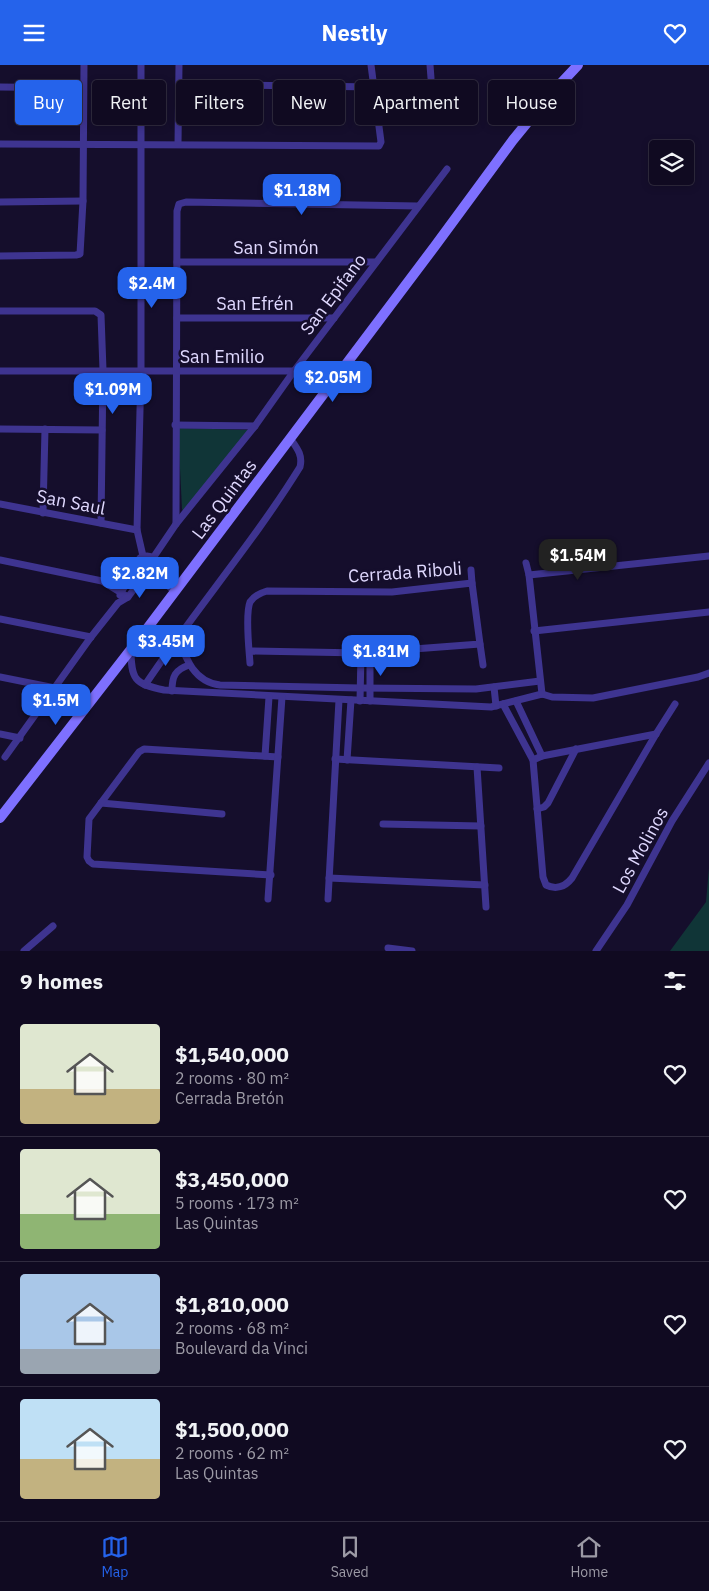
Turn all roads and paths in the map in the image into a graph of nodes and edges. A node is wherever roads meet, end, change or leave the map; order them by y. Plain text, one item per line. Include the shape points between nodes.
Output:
1 (84, 65) edge
2 (141, 65) edge
3 (179, 65) edge
4 (371, 65) edge
5 (430, 65) edge
6 (578, 65) edge
7 (431, 79) dead end
8 (179, 80) edge
9 (373, 80) edge
10 (263, 85) edge
11 (0, 87) edge
12 (355, 87) edge
13 (84, 88) junction
14 (178, 125) edge
15 (379, 125) edge
16 (0, 144) edge
17 (83, 144) junction
18 (140, 144) junction
19 (178, 144) junction
20 (447, 169) dead end
21 (83, 201) junction
22 (0, 202) edge
23 (418, 207) junction
24 (0, 256) edge
25 (177, 261) junction
26 (376, 262) junction
27 (0, 311) edge
28 (177, 318) junction
29 (334, 318) junction
30 (141, 370) junction
31 (0, 371) edge
32 (103, 371) junction
33 (177, 371) junction
34 (294, 371) junction
35 (175, 425) junction
36 (255, 426) junction
37 (0, 429) edge
38 (45, 429) junction
39 (102, 430) junction
40 (290, 438) junction
41 (0, 504) edge
42 (43, 513) junction
43 (101, 523) junction
44 (176, 525) junction
45 (137, 530) junction
46 (143, 556) junction
47 (709, 556) edge
48 (154, 558) junction
49 (0, 560) edge
50 (526, 563) dead end
51 (137, 569) junction
52 (471, 570) dead end
53 (154, 573) junction
54 (529, 575) junction
55 (144, 576) junction
56 (472, 583) junction
57 (174, 591) junction
58 (120, 592) junction
59 (128, 597) junction
60 (118, 603) junction
61 (709, 612) edge
62 (0, 619) edge
63 (534, 631) junction
64 (91, 637) junction
65 (178, 637) junction
66 (480, 644) junction
67 (131, 649) junction
68 (249, 651) junction
69 (370, 652) junction
70 (361, 653) junction
71 (250, 663) dead end
72 (189, 665) junction
73 (483, 665) dead end
74 (709, 673) edge
75 (0, 677) edge
76 (204, 680) junction
77 (540, 681) junction
78 (142, 683) junction
79 (494, 687) junction
80 (55, 688) junction
81 (360, 688) junction
82 (370, 688) junction
83 (172, 691) junction
84 (200, 693) junction
85 (542, 694) junction
86 (269, 697) junction
87 (282, 697) junction
88 (339, 700) junction
89 (351, 700) junction
90 (360, 701) junction
91 (370, 701) junction
92 (516, 701) junction
93 (675, 704) dead end
94 (500, 705) junction
95 (0, 734) edge
96 (656, 734) junction
97 (20, 738) junction
98 (576, 749) junction
99 (265, 756) junction
100 (542, 756) junction
101 (5, 757) dead end
102 (278, 757) junction
103 (335, 759) junction
104 (347, 760) junction
105 (533, 760) junction
106 (709, 763) edge
107 (477, 767) junction
108 (499, 768) dead end
109 (101, 803) junction
110 (537, 809) junction
111 (222, 814) dead end
112 (0, 818) edge
113 (383, 824) dead end
114 (481, 826) junction
115 (271, 875) junction
116 (329, 878) junction
117 (485, 885) junction
118 (268, 899) dead end
119 (328, 899) dead end
120 (486, 907) dead end
121 (53, 926) dead end
122 (388, 948) dead end
123 (24, 951) edge
124 (412, 951) edge
125 (596, 951) edge

1 - 13 street
2 - 18 street
3 - 8 street
4 - 9 street
5 - 7 street
6 - 40 street, Las Quintas via 512,140
10 - 12 street
11 - 13 street
13 - 17 street
14 - 19 street
15 - 19 street via 380,145
16 - 17 street
17 - 18 street
17 - 21 street
18 - 19 street
18 - 30 street
20 - 23 street, San Epifano
21 - 22 street
21 - 24 street via 80,254
23 - 25 street via 186,202 178,207
23 - 26 street, San Epifano
25 - 26 street, San Simón
25 - 28 street
26 - 29 street, San Epifano
27 - 32 street via 100,313
28 - 29 street, San Efrén
28 - 33 street
29 - 34 street, San Epifano
30 - 32 street, San Emilio
30 - 33 street, San Emilio
30 - 45 street
31 - 32 street, San Emilio
32 - 39 street
33 - 34 street, San Emilio
33 - 35 street
34 - 36 street, San Epifano
35 - 36 street
35 - 44 street
36 - 44 street, San Epifano
37 - 38 street
38 - 39 street
38 - 42 street
39 - 43 street
40 - 57 street, Las Quintas
40 - 65 street via 301,455 300,467
41 - 42 street, San Saul
42 - 43 street, San Saul
43 - 45 street, San Saul
44 - 48 street, San Epifano
45 - 46 street
46 - 48 street
46 - 51 street via 136,564
47 - 54 street
48 - 53 street
49 - 58 street via 102,581
50 - 54 street
51 - 55 street
51 - 58 street
52 - 56 street
53 - 55 street
53 - 57 street
54 - 63 street
55 - 59 street
56 - 66 street, Cerrada Riboli
56 - 68 street, Cerrada Riboli via 392,592 260,593 249,606
57 - 67 street, Las Quintas
58 - 59 street
58 - 60 street
59 - 60 street
60 - 64 street
61 - 63 street
62 - 64 street
63 - 77 street
64 - 80 street
65 - 72 street
65 - 78 street
66 - 69 street
66 - 73 street, Cerrada Riboli
67 - 78 street via 133,674
67 - 112 street, Las Quintas
68 - 70 street
68 - 71 street, Cerrada Riboli
69 - 70 street
69 - 82 street
70 - 81 street
72 - 76 street
72 - 83 street via 174,675
74 - 85 street via 593,698
75 - 80 street
76 - 81 street via 220,685
76 - 84 street
77 - 79 street
77 - 85 street
78 - 83 street
79 - 82 street
79 - 94 street
80 - 97 street
81 - 82 street
81 - 90 street
82 - 91 street
83 - 84 street
84 - 86 street
85 - 92 street
86 - 87 street
86 - 99 street
87 - 88 street
87 - 102 street
88 - 89 street
88 - 103 street
89 - 90 street
89 - 104 street
90 - 91 street
91 - 94 street via 478,707
92 - 94 street
92 - 100 street
93 - 96 street
94 - 105 street
95 - 97 street
96 - 98 street
96 - 110 street via 572,879 561,887 551,888 543,877
97 - 101 street
98 - 100 street
98 - 110 street via 548,803
99 - 102 street
99 - 109 street via 144,749
100 - 105 street
102 - 115 street
103 - 104 street
103 - 116 street
104 - 107 street
105 - 110 street
106 - 125 street, Los Molinos
107 - 108 street
107 - 114 street
109 - 111 street
109 - 115 street via 88,821 87,857 93,864
113 - 114 street
114 - 117 street
115 - 118 street
116 - 117 street
116 - 119 street
117 - 120 street
121 - 123 street
122 - 124 street

